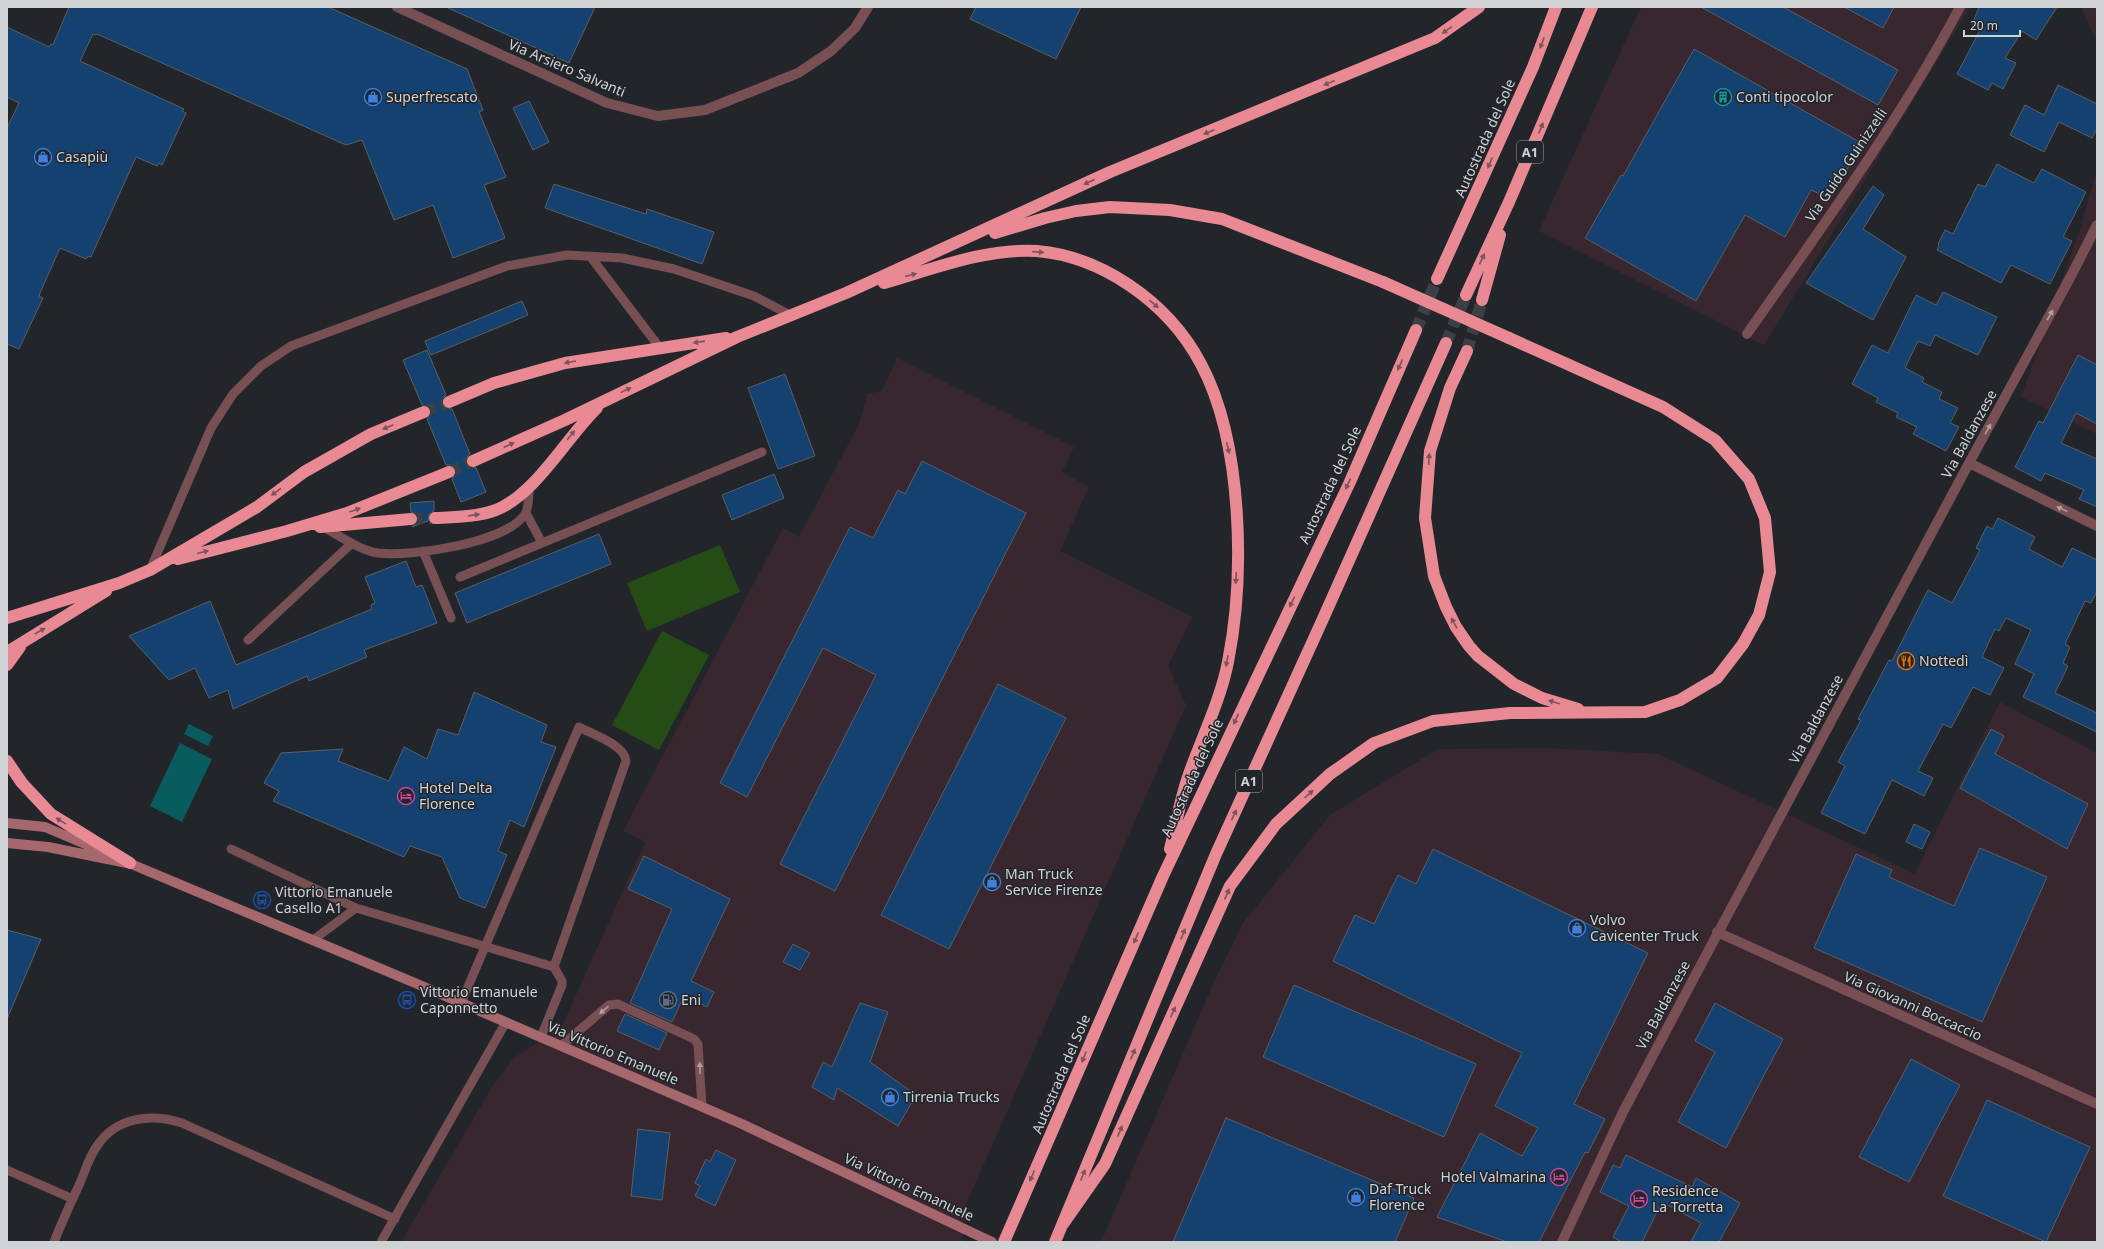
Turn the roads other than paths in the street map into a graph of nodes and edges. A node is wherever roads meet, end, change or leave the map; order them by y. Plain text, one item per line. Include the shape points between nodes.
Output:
1 (397, 7) edge
2 (868, 7) edge
3 (1479, 7) edge
4 (1556, 7) edge
5 (1592, 7) edge
6 (1960, 7) edge
7 (1509, 202) junction
8 (2097, 225) edge
9 (951, 246) junction
10 (590, 256) junction
11 (1437, 279) tunnel mouth
12 (846, 293) junction
13 (1466, 294) tunnel mouth
14 (1482, 300) tunnel mouth
15 (790, 315) junction
16 (1416, 330) tunnel mouth
17 (1746, 334) dead end
18 (737, 337) junction
19 (1446, 343) tunnel mouth
20 (660, 348) junction
21 (1467, 351) tunnel mouth
22 (605, 401) junction
23 (449, 402) tunnel mouth
24 (424, 412) tunnel mouth
25 (762, 452) dead end
26 (473, 461) tunnel mouth
27 (1969, 463) junction
28 (449, 472) tunnel mouth
29 (529, 487) junction
30 (526, 513) junction
31 (435, 518) tunnel mouth
32 (411, 519) tunnel mouth
33 (323, 526) junction
34 (2097, 526) edge
35 (287, 531) junction
36 (352, 543) junction
37 (542, 543) junction
38 (423, 551) junction
39 (165, 562) junction
40 (150, 570) junction
41 (460, 577) dead end
42 (119, 583) junction
43 (7, 618) edge
44 (451, 618) dead end
45 (25, 640) junction
46 (248, 640) dead end
47 (7, 652) edge
48 (7, 665) edge
49 (1591, 713) junction
50 (7, 761) edge
51 (7, 823) edge
52 (7, 843) edge
53 (231, 849) dead end
54 (130, 864) junction
55 (1163, 876) junction
56 (356, 908) junction
57 (1717, 932) junction
58 (313, 940) junction
59 (484, 947) junction
60 (554, 967) junction
61 (461, 1002) junction
62 (506, 1022) junction
63 (541, 1037) junction
64 (561, 1046) junction
65 (2097, 1104) edge
66 (702, 1107) junction
67 (7, 1170) edge
68 (73, 1199) junction
69 (394, 1219) junction
70 (1063, 1224) junction
71 (1568, 1231) junction
72 (1056, 1239) edge
73 (54, 1242) edge
74 (381, 1242) edge
75 (992, 1242) edge
76 (1004, 1242) edge
77 (1562, 1242) edge
78 (1568, 1242) edge

1 - 2 street, Via Arsiero Salvanti via 607,104 658,116 705,110 798,73 831,51 855,28
3 -> 9 highway via 1429,41 1110,172
4 -> 11 highway, Autostrada del Sole / A1 via 1533,67
7 -> 5 highway, A1
6 - 17 street, Via Guido Guinizzelli via 1918,81 1868,160
13 -> 7 highway, A1
7 - 14 highway
27 -> 8 street, Via Baldanzese
9 - 12 highway
9 - 49 highway, bridge via 1076,211 1110,208 1170,210 1222,219 1384,282 1663,407 1715,440 1749,479 1765,518 1770,572 1759,615 1743,644 1717,678 1680,700 1645,712
10 - 15 lane via 622,258 674,269 754,296
10 - 20 lane
10 - 40 lane via 567,255 507,266 291,346 261,366 233,394 211,428
12 - 15 highway
12 -> 55 highway via 985,255 1010,251 1064,255 1113,274 1149,300 1172,321 1202,366 1219,410 1229,453 1236,502 1238,541 1234,616 1227,663 1215,705 1187,779
15 - 18 highway
16 -> 55 highway, Autostrada del Sole via 1349,484
18 -> 20 highway
22 -> 18 highway
70 -> 19 highway, A1 via 1216,854
20 -> 23 highway via 565,363 494,383
49 -> 21 highway via 1542,698 1514,684 1478,656 1456,627 1434,576 1425,518 1430,451 1450,388
26 -> 22 highway
29 -> 22 highway via 580,425
24 -> 39 highway via 371,434 304,472 257,507
25 - 37 lane
34 -> 27 street
27 - 57 street, Via Baldanzese
35 -> 28 highway via 364,507
29 - 30 lane
31 -> 29 highway via 477,515 496,510
30 - 37 lane
30 - 38 lane via 517,524 466,544
32 - 33 highway
33 - 35 highway
33 - 36 lane
39 -> 35 highway
36 - 38 lane via 377,553
36 - 46 lane
37 - 41 lane
38 - 44 lane
39 - 40 highway
40 - 42 highway
42 - 43 highway
45 -> 42 highway
45 - 47 highway
45 - 48 highway
70 -> 49 highway via 1105,1164 1230,886 1276,824 1330,774 1374,743 1433,721 1510,713
54 -> 50 highway via 51,814 26,788
51 - 54 main road, Via Vittorio Emanuele via 55,830
52 - 54 main road, Via Vittorio Emanuele via 36,845
53 - 56 lane
54 - 58 main road, Via Vittorio Emanuele
55 -> 76 highway, Autostrada del Sole
56 - 58 lane
56 - 59 lane
57 - 65 street, Via Giovanni Boccaccio
57 - 71 street, Via Baldanzese via 1623,1112
58 - 61 main road, Via Vittorio Emanuele
59 - 60 lane
59 - 60 lane via 579,727 621,749 626,755 626,761
59 - 61 lane
60 - 63 lane via 562,985
61 - 62 main road, Via Vittorio Emanuele
62 - 63 main road, Via Vittorio Emanuele
62 - 69 lane
63 - 64 main road, Via Vittorio Emanuele
64 - 66 main road, Via Vittorio Emanuele
66 -> 64 lane via 698,1044 694,1039 618,1004 609,1005
66 - 75 main road, Via Vittorio Emanuele
67 - 68 lane
68 - 69 lane via 93,1152 104,1138 128,1121 150,1117 182,1123
68 - 73 lane
69 - 74 lane
70 - 72 highway, A1
71 - 77 street, Via Baldanzese
71 - 78 street, Via Baldanzese

